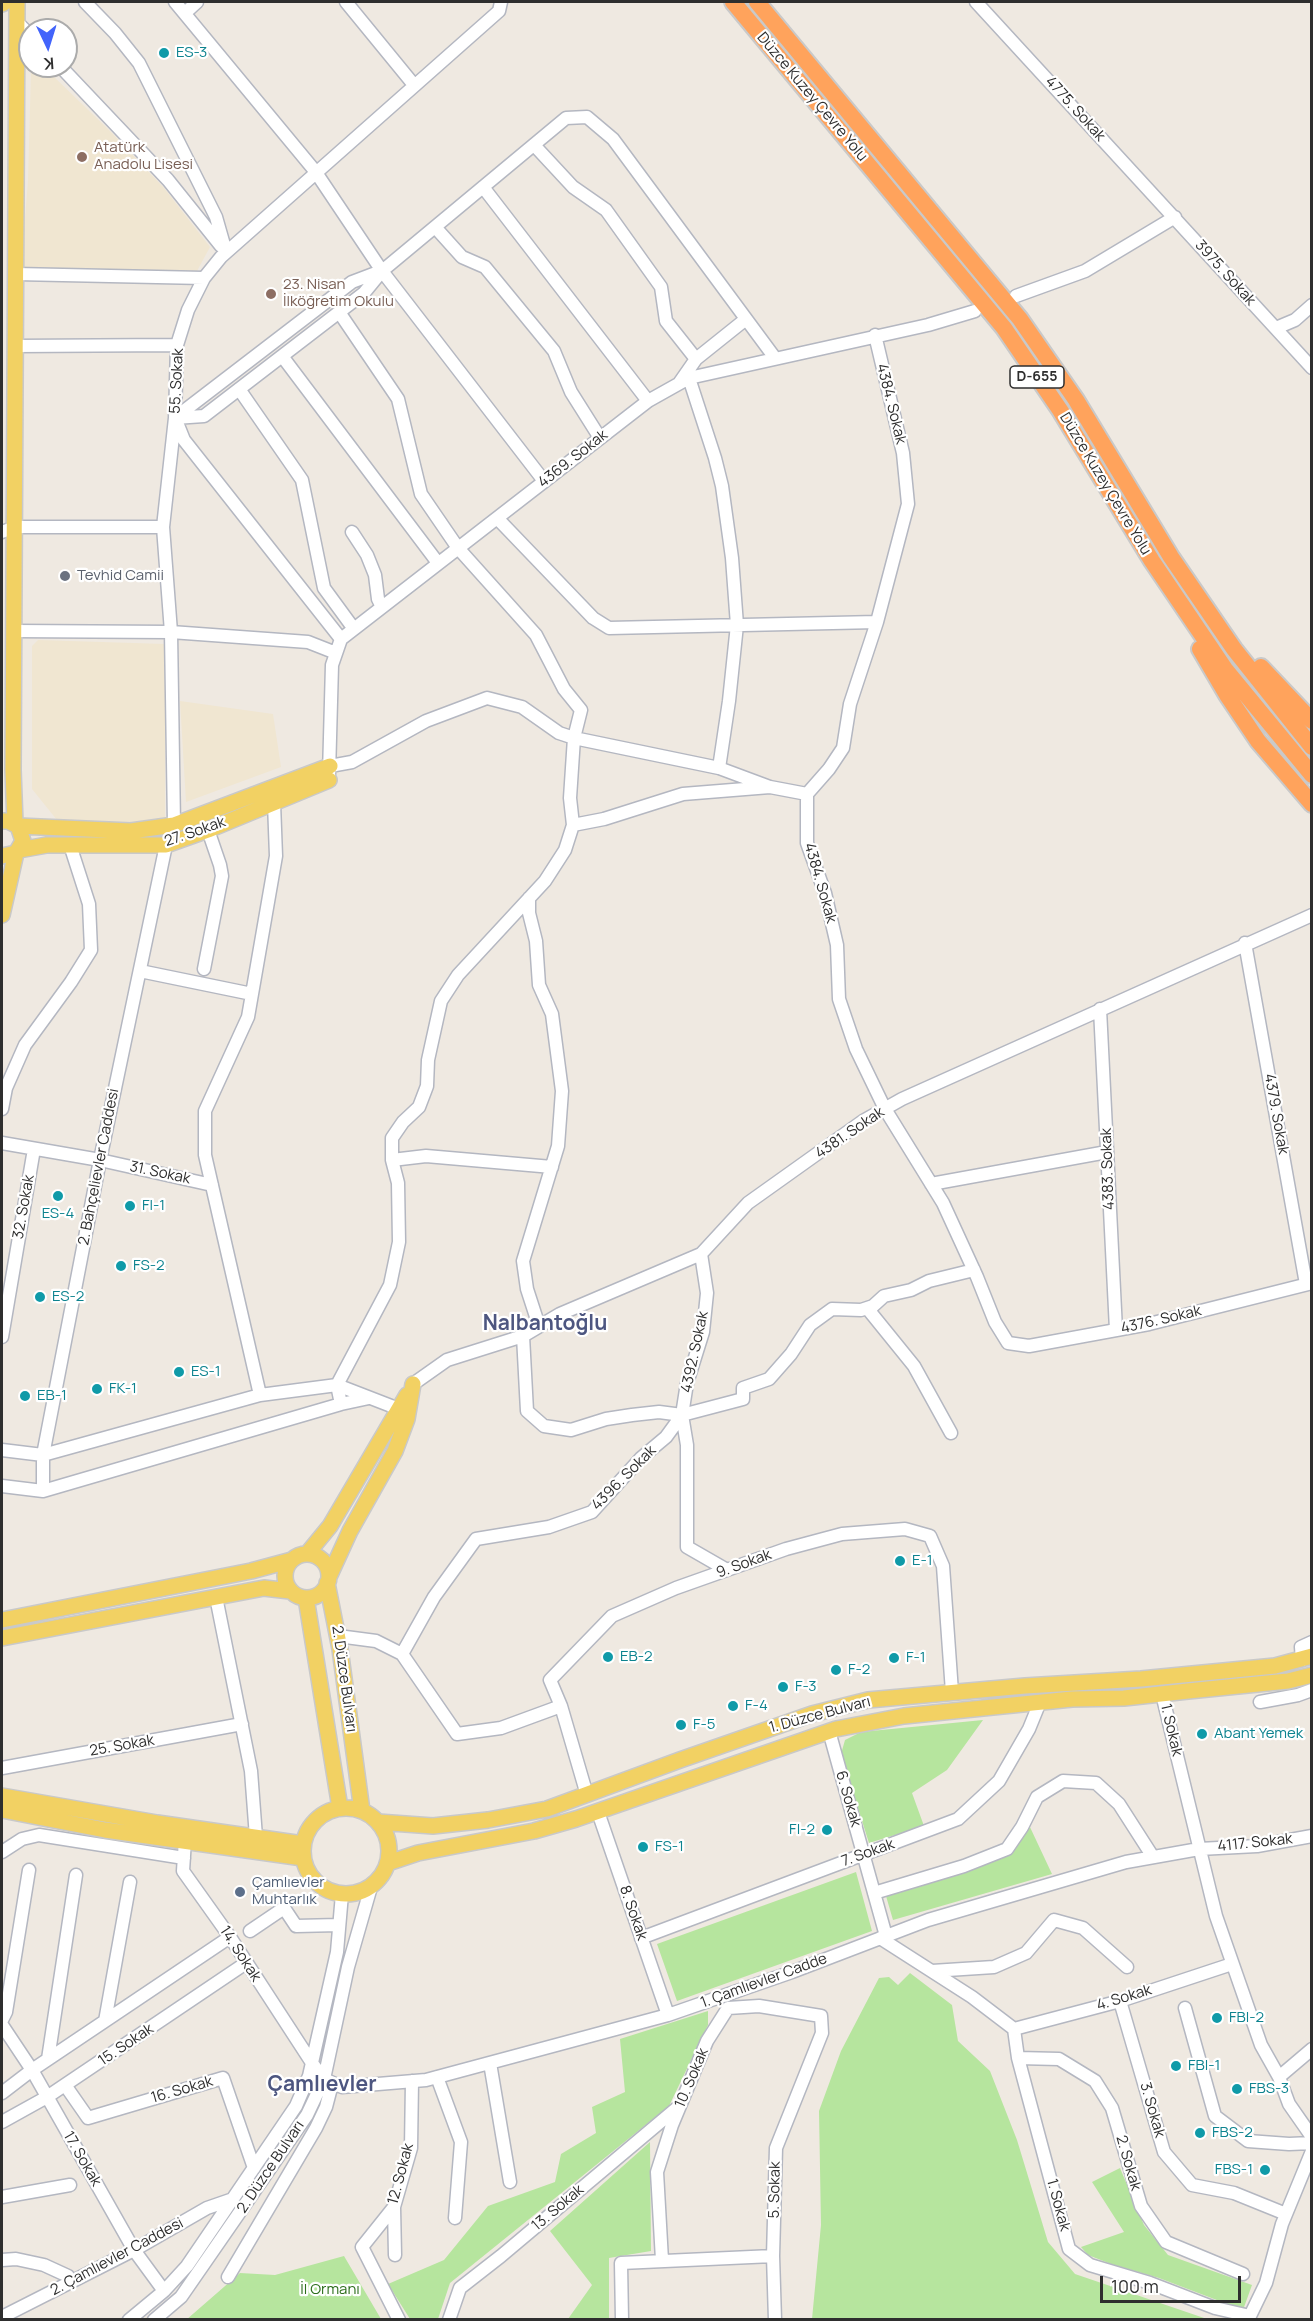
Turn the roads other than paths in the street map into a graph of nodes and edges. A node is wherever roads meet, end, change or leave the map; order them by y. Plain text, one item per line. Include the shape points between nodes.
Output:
1 (85, 2) edge
2 (175, 2) edge
3 (197, 2) edge
4 (346, 2) edge
5 (501, 2) edge
6 (734, 2) edge
7 (757, 2) edge
8 (976, 2) edge
9 (7, 3) edge
10 (185, 13) junction
11 (17, 22) joint
12 (71, 78) edge
13 (414, 85) junction
14 (534, 145) junction
15 (315, 171) junction
16 (483, 187) junction
17 (1175, 217) junction
18 (435, 227) junction
19 (226, 252) junction
20 (382, 271) junction
21 (16, 274) junction
22 (204, 278) junction
23 (1016, 296) dead end
24 (1311, 306) edge
25 (975, 311) dead end
26 (339, 312) junction
27 (746, 319) junction
28 (1276, 328) junction
29 (875, 335) junction
30 (177, 345) junction
31 (16, 346) junction
32 (282, 356) junction
33 (696, 358) junction
34 (775, 358) junction
35 (1311, 368) edge
36 (684, 381) junction
37 (239, 389) junction
38 (648, 401) junction
39 (175, 418) junction
40 (600, 438) junction
41 (544, 481) junction
42 (497, 518) junction
43 (163, 527) junction
44 (8, 530) edge
45 (352, 532) dead end
46 (458, 548) junction
47 (1171, 557) junction
48 (1152, 561) junction
49 (438, 563) junction
50 (382, 607) junction
51 (877, 622) junction
52 (737, 626) junction
53 (354, 629) junction
54 (14, 631) junction
55 (171, 632) junction
56 (341, 639) junction
57 (336, 653) junction
58 (1311, 721) edge
59 (574, 738) junction
60 (1311, 747) edge
61 (719, 768) junction
62 (329, 773) junction
63 (1311, 775) edge
64 (770, 787) junction
65 (807, 794) junction
66 (274, 803) junction
67 (1311, 804) edge
68 (12, 823) edge
69 (174, 825) junction
70 (573, 825) junction
71 (208, 830) junction
72 (70, 845) junction
73 (166, 845) junction
74 (12, 853) edge
75 (529, 898) junction
76 (2, 915) edge
77 (1311, 915) edge
78 (1245, 943) junction
79 (204, 969) dead end
80 (140, 971) junction
81 (252, 994) junction
82 (1100, 1009) junction
83 (2, 1109) edge
84 (885, 1109) junction
85 (2, 1143) edge
86 (34, 1149) junction
87 (1107, 1152) junction
88 (100, 1160) junction
89 (392, 1160) junction
90 (552, 1167) junction
91 (931, 1184) junction
92 (212, 1185) junction
93 (701, 1254) junction
94 (974, 1270) junction
95 (1309, 1284) edge
96 (867, 1308) junction
97 (539, 1326) junction
98 (1116, 1330) junction
99 (523, 1336) junction
100 (2, 1337) edge
101 (1008, 1342) joint
102 (413, 1384) joint
103 (337, 1385) junction
104 (260, 1395) junction
105 (371, 1398) junction
106 (341, 1404) junction
107 (403, 1414) junction
108 (682, 1414) junction
109 (951, 1433) dead end
110 (2, 1450) edge
111 (43, 1455) junction
112 (2, 1486) edge
113 (43, 1491) junction
114 (307, 1554) junction
115 (291, 1560) junction
116 (727, 1570) junction
117 (328, 1580) junction
118 (290, 1591) junction
119 (216, 1597) junction
120 (306, 1598) junction
121 (2, 1620) edge
122 (338, 1636) junction
123 (2, 1638) edge
124 (1311, 1642) edge
125 (402, 1654) junction
126 (1307, 1658) edge
127 (1311, 1675) edge
128 (1311, 1690) edge
129 (952, 1692) junction
130 (1162, 1694) junction
131 (1040, 1702) junction
132 (1260, 1702) dead end
133 (561, 1706) junction
134 (242, 1724) junction
135 (829, 1731) junction
136 (2, 1767) edge
137 (587, 1795) junction
138 (2, 1796) edge
139 (340, 1808) junction
140 (2, 1810) edge
141 (362, 1811) junction
142 (598, 1812) junction
143 (378, 1822) junction
144 (1311, 1836) edge
145 (256, 1837) junction
146 (185, 1840) junction
147 (1199, 1849) junction
148 (303, 1851) junction
149 (2, 1852) edge
150 (863, 1854) junction
151 (1153, 1857) junction
152 (184, 1858) junction
153 (388, 1863) junction
154 (29, 1870) dead end
155 (76, 1875) dead end
156 (130, 1882) dead end
157 (370, 1887) junction
158 (874, 1893) junction
159 (342, 1894) junction
160 (339, 1925) junction
161 (249, 1930) dead end
162 (230, 1937) junction
163 (883, 1937) junction
164 (641, 1938) junction
165 (246, 1963) junction
166 (1233, 1964) junction
167 (1127, 1966) dead end
168 (932, 1971) junction
169 (725, 1995) junction
170 (1120, 2001) junction
171 (728, 2008) junction
172 (1185, 2008) dead end
173 (668, 2015) junction
174 (2, 2020) edge
175 (105, 2021) junction
176 (2, 2025) edge
177 (1014, 2029) junction
178 (1311, 2049) edge
179 (1018, 2058) junction
180 (48, 2059) junction
181 (312, 2063) junction
182 (490, 2063) junction
183 (32, 2070) junction
184 (437, 2077) junction
185 (1280, 2077) junction
186 (412, 2081) junction
187 (328, 2082) junction
188 (65, 2085) junction
189 (2, 2093) edge
190 (48, 2097) junction
191 (680, 2105) junction
192 (2, 2122) edge
193 (1311, 2136) edge
194 (1311, 2143) edge
195 (1311, 2151) edge
196 (254, 2168) junction
197 (510, 2182) dead end
198 (70, 2185) dead end
199 (2, 2197) edge
200 (232, 2199) junction
201 (394, 2206) junction
202 (1286, 2214) junction
203 (455, 2218) dead end
204 (134, 2250) junction
205 (395, 2255) dead end
206 (774, 2256) junction
207 (2, 2260) edge
208 (662, 2260) junction
209 (1243, 2274) dead end
210 (228, 2277) dead end
211 (72, 2282) junction
212 (164, 2291) junction
213 (2, 2317) edge
214 (129, 2319) edge
215 (154, 2319) edge
216 (399, 2319) edge
217 (449, 2319) edge
218 (622, 2319) edge
219 (775, 2319) edge

1 - 19 street via 138,63 216,217
2 - 10 street
3 - 10 street
4 - 13 street
5 - 13 street, 55. Sokak via 499,11
6 - 48 highway, Düzce Kuzey Çevre Yolu / D-655 via 1004,328 1060,410
7 - 47 highway, Düzce Kuzey Çevre Yolu / D-655 via 1020,319 1076,400
8 - 17 street, 4775. Sokak
9 - 11 main road
10 - 15 street
11 - 21 main road
12 - 19 street via 168,180
13 - 15 street, 55. Sokak
14 - 16 street
14 - 27 street via 566,118 587,117 613,139
14 - 33 street via 573,187 606,210 661,287 666,321
15 - 19 street, 55. Sokak
15 - 20 street
16 - 18 street
16 - 38 street
17 - 23 street via 1085,271
17 - 28 street, 3975. Sokak
18 - 20 street
18 - 40 street via 462,257 485,267 554,351 571,392
19 - 22 street, 55. Sokak
20 - 26 street via 364,293
20 - 39 street via 352,282
20 - 41 street
21 - 22 street
21 - 31 main road
22 - 30 street, 55. Sokak
24 - 28 street via 1295,320
25 - 29 street, 4369. Sokak
26 - 32 street
26 - 46 street via 398,399 421,494
27 - 33 street
27 - 34 street
28 - 35 street, 3975. Sokak
29 - 34 street, 4369. Sokak
29 - 51 street, 4384. Sokak via 903,453 908,504
30 - 31 street
30 - 39 street, 55. Sokak
31 - 44 main road
32 - 37 street
32 - 49 street
33 - 36 street
34 - 36 street, 4369. Sokak
36 - 38 street, 4369. Sokak
36 - 52 street via 722,486
37 - 39 street via 204,416
37 - 53 street via 302,480 324,588
38 - 40 street, 4369. Sokak
39 - 43 street, 55. Sokak
39 - 56 street via 184,440
40 - 41 street, 4369. Sokak
41 - 42 street, 4369. Sokak
42 - 46 street, 4369. Sokak
42 - 52 street via 593,618 609,628
43 - 44 street
43 - 55 street, 55. Sokak
44 - 54 main road
45 - 50 street via 367,555
46 - 49 street, 4369. Sokak
46 - 59 street via 536,634 564,689 581,710
47 - 58 highway via 1252,659
47 - 60 highway, Düzce Kuzey Çevre Yolu / D-655 via 1234,649
48 - 63 highway, Düzce Kuzey Çevre Yolu / D-655 via 1225,669
48 - 67 highway via 1227,695 1258,741
49 - 50 street, 4369. Sokak
50 - 53 street, 4369. Sokak
51 - 52 street
51 - 65 street, 4384. Sokak via 850,704 843,748
52 - 61 street
53 - 56 street, 4369. Sokak
54 - 55 street
54 - 68 main road
55 - 57 street via 308,642
55 - 69 street, 55. Sokak
56 - 57 street
57 - 62 street via 332,664
59 - 61 street
59 - 62 street via 559,733 522,707 488,698 426,722
59 - 70 street via 570,798
61 - 64 street
62 - 66 main road, 27. Sokak
62 - 69 main road
64 - 65 street
64 - 70 street via 683,794
65 - 84 street, 4384. Sokak via 807,843 825,893 837,945 839,999 856,1049
66 - 71 main road, 27. Sokak
66 - 81 street via 276,856
68 - 69 main road via 130,831
68 - 74 main road via 23,841
70 - 75 street via 565,850
71 - 73 main road, 27. Sokak
71 - 79 street via 222,876
72 - 73 main road, 27. Sokak
72 - 74 main road, 27. Sokak via 47,845
72 - 83 street via 89,904 91,950 25,1045 6,1088
73 - 80 street, 2. Bahçelievler Caddesi
74 - 76 main road
75 - 89 street via 458,975 441,1001 428,1060 427,1086 419,1107 392,1138
75 - 90 street via 539,985 552,1014 562,1091 558,1146
77 - 78 street, 4381. Sokak
78 - 82 street, 4381. Sokak
78 - 95 street, 4379. Sokak
80 - 81 street
80 - 88 street, 2. Bahçelievler Caddesi
81 - 92 street via 248,1017 205,1111 205,1155
82 - 84 street, 4381. Sokak
82 - 87 street, 4383. Sokak
84 - 91 street, 4384. Sokak
84 - 93 street, 4381. Sokak via 748,1203
85 - 86 street, 31. Sokak
86 - 88 street, 31. Sokak
86 - 100 street, 32. Sokak
87 - 91 street
87 - 98 street, 4383. Sokak
88 - 92 street, 31. Sokak
88 - 111 street, 2. Bahçelievler Caddesi
89 - 90 street via 426,1156
89 - 103 street via 398,1183 399,1242 390,1285
90 - 97 street via 523,1261
91 - 94 street, 4384. Sokak
92 - 104 street
93 - 97 street, 4381. Sokak
93 - 108 street, 4392. Sokak via 707,1293 703,1332
94 - 96 street via 884,1296
94 - 101 street, 4384. Sokak via 995,1322
95 - 98 street, 4376. Sokak
96 - 108 street via 832,1309 810,1325 769,1379 743,1388 743,1399
96 - 109 street via 914,1366
97 - 99 street, 4381. Sokak
98 - 101 street, 4376. Sokak via 1029,1346
99 - 102 street, 4381. Sokak via 447,1360
99 - 108 street via 527,1411 544,1426 571,1430 632,1415
102 - 107 main road
103 - 104 street
103 - 105 street
103 - 106 street
104 - 111 street
105 - 106 street
105 - 107 street
106 - 113 street
107 - 114 main road via 330,1526
107 - 117 main road via 394,1452
108 - 116 street via 687,1445 687,1547
108 - 125 street, 4396. Sokak via 666,1437 641,1458 592,1512 549,1527 476,1539 434,1597
110 - 111 street
111 - 113 street, 2. Bahçelievler Caddesi
112 - 113 street
114 - 115 main road
114 - 117 main road via 325,1563
115 - 118 main road via 285,1572
115 - 121 main road via 251,1572
116 - 129 street, 9. Sokak via 842,1534 905,1529 930,1536 943,1566
116 - 133 street, 9. Sokak via 612,1616 550,1680
117 - 120 main road via 319,1594
117 - 122 main road, 2. Düzce Bulvarı
118 - 119 main road via 264,1588
118 - 120 main road
119 - 123 main road
119 - 134 street
120 - 139 main road, 2. Düzce Bulvarı
122 - 125 street via 376,1641
122 - 141 main road, 2. Düzce Bulvarı
124 - 126 street via 1301,1647
125 - 133 street via 457,1734 501,1728
126 - 129 main road, 1. Düzce Bulvarı via 1275,1666 1141,1679
127 - 130 main road, 1. Düzce Bulvarı via 1288,1681
128 - 132 street
129 - 137 main road, 1. Düzce Bulvarı via 868,1700 812,1714
130 - 131 main road, 1. Düzce Bulvarı
130 - 147 street, 1. Sokak
131 - 135 main road, 1. Düzce Bulvarı via 904,1716
131 - 150 street, 7. Sokak via 999,1781 957,1820
133 - 137 street, 9. Sokak
134 - 136 street, 25. Sokak
134 - 145 street via 251,1771
135 - 142 main road, 1. Düzce Bulvarı
135 - 150 street, 6. Sokak
137 - 143 main road, 1. Düzce Bulvarı via 547,1809 488,1820 433,1826
138 - 145 main road
139 - 141 main road
139 - 148 main road via 316,1820 307,1831
140 - 146 main road via 105,1830
141 - 143 main road
142 - 153 main road, 1. Düzce Bulvarı via 534,1831 418,1853
142 - 164 street, 8. Sokak
143 - 153 main road via 388,1841
144 - 147 street, 4117. Sokak via 1257,1846
145 - 148 main road
146 - 148 main road
146 - 152 street, 14. Sokak
147 - 151 street, 1. Çamlıevler Cadde
147 - 166 street, 1. Sokak
148 - 159 main road via 308,1872 316,1883
149 - 152 street via 22,1839 39,1835
150 - 158 street, 6. Sokak
150 - 164 street, 7. Sokak
151 - 158 street via 1119,1804 1096,1783 1063,1781 1037,1797 1007,1849
151 - 163 street, 1. Çamlıevler Cadde via 928,1920
152 - 162 street, 14. Sokak via 183,1871
153 - 157 main road
154 - 174 street
155 - 180 street
156 - 175 street
157 - 159 main road
157 - 187 street, 2. Düzce Bulvarı via 348,1967
158 - 163 street, 6. Sokak
159 - 160 street, 2. Düzce Bulvarı
160 - 161 street via 296,1926 284,1908
160 - 181 street, 2. Düzce Bulvarı via 337,1952
162 - 165 street, 14. Sokak
162 - 175 street, 15. Sokak
163 - 168 street
163 - 169 street, 1. Çamlıevler Cadde
164 - 173 street, 8. Sokak
165 - 181 street, 14. Sokak
165 - 188 street, 15. Sokak
166 - 170 street, 4. Sokak
166 - 185 street, 1. Sokak via 1261,2045
167 - 168 street via 1083,1928 1054,1920 1026,1953 994,1967
168 - 177 street
169 - 171 street
169 - 173 street, 1. Çamlıevler Cadde
170 - 177 street, 4. Sokak
170 - 202 street, 3. Sokak via 1164,2152 1192,2185 1234,2193
171 - 191 street, 10. Sokak via 707,2041
171 - 206 street, 5. Sokak via 759,2006 821,2016 822,2032 776,2148
172 - 194 street via 1215,2116 1248,2141
173 - 182 street, 1. Çamlıevler Cadde
175 - 180 street, 15. Sokak
176 - 183 street, 17. Sokak
177 - 179 street, 1. Sokak
178 - 185 street
179 - 202 street, 1. Sokak via 1070,2249 1090,2265 1215,2308 1250,2316 1266,2283
179 - 209 street, 2. Sokak via 1059,2060 1095,2081 1112,2108 1141,2206 1166,2242
180 - 183 street, 15. Sokak
181 - 187 street, 14. Sokak
181 - 196 street, 2. Düzce Bulvarı via 296,2106
182 - 184 street, 1. Çamlıevler Cadde
182 - 197 street
183 - 189 street, 15. Sokak
183 - 190 street, 17. Sokak
184 - 186 street, 1. Çamlıevler Cadde
184 - 203 street via 461,2142
185 - 193 street, 1. Sokak via 1290,2104
186 - 187 street, 1. Çamlıevler Cadde via 342,2087
186 - 201 street, 12. Sokak via 411,2148
187 - 210 street via 326,2107 316,2128
187 - 215 street, 2. Düzce Bulvarı via 181,2297
188 - 190 street, 15. Sokak
188 - 196 street, 16. Sokak via 88,2118 223,2078
190 - 192 street, 15. Sokak
190 - 204 street, 17. Sokak
191 - 208 street, 10. Sokak via 657,2172
191 - 217 street, 13. Sokak via 460,2288
195 - 202 street, 1. Sokak
196 - 200 street, 2. Düzce Bulvarı
198 - 199 street
200 - 204 street, 2. Çamlıevler Caddesi via 207,2208
200 - 212 street, 2. Düzce Bulvarı via 187,2266
201 - 205 street
201 - 216 street, 12. Sokak via 362,2247
204 - 211 street, 2. Çamlıevler Caddesi
204 - 212 street, 17. Sokak
206 - 208 street
206 - 219 street, 5. Sokak
207 - 211 street via 38,2263 68,2276
208 - 218 street via 621,2263
211 - 213 street, 2. Çamlıevler Caddesi
212 - 214 street, 2. Düzce Bulvarı

